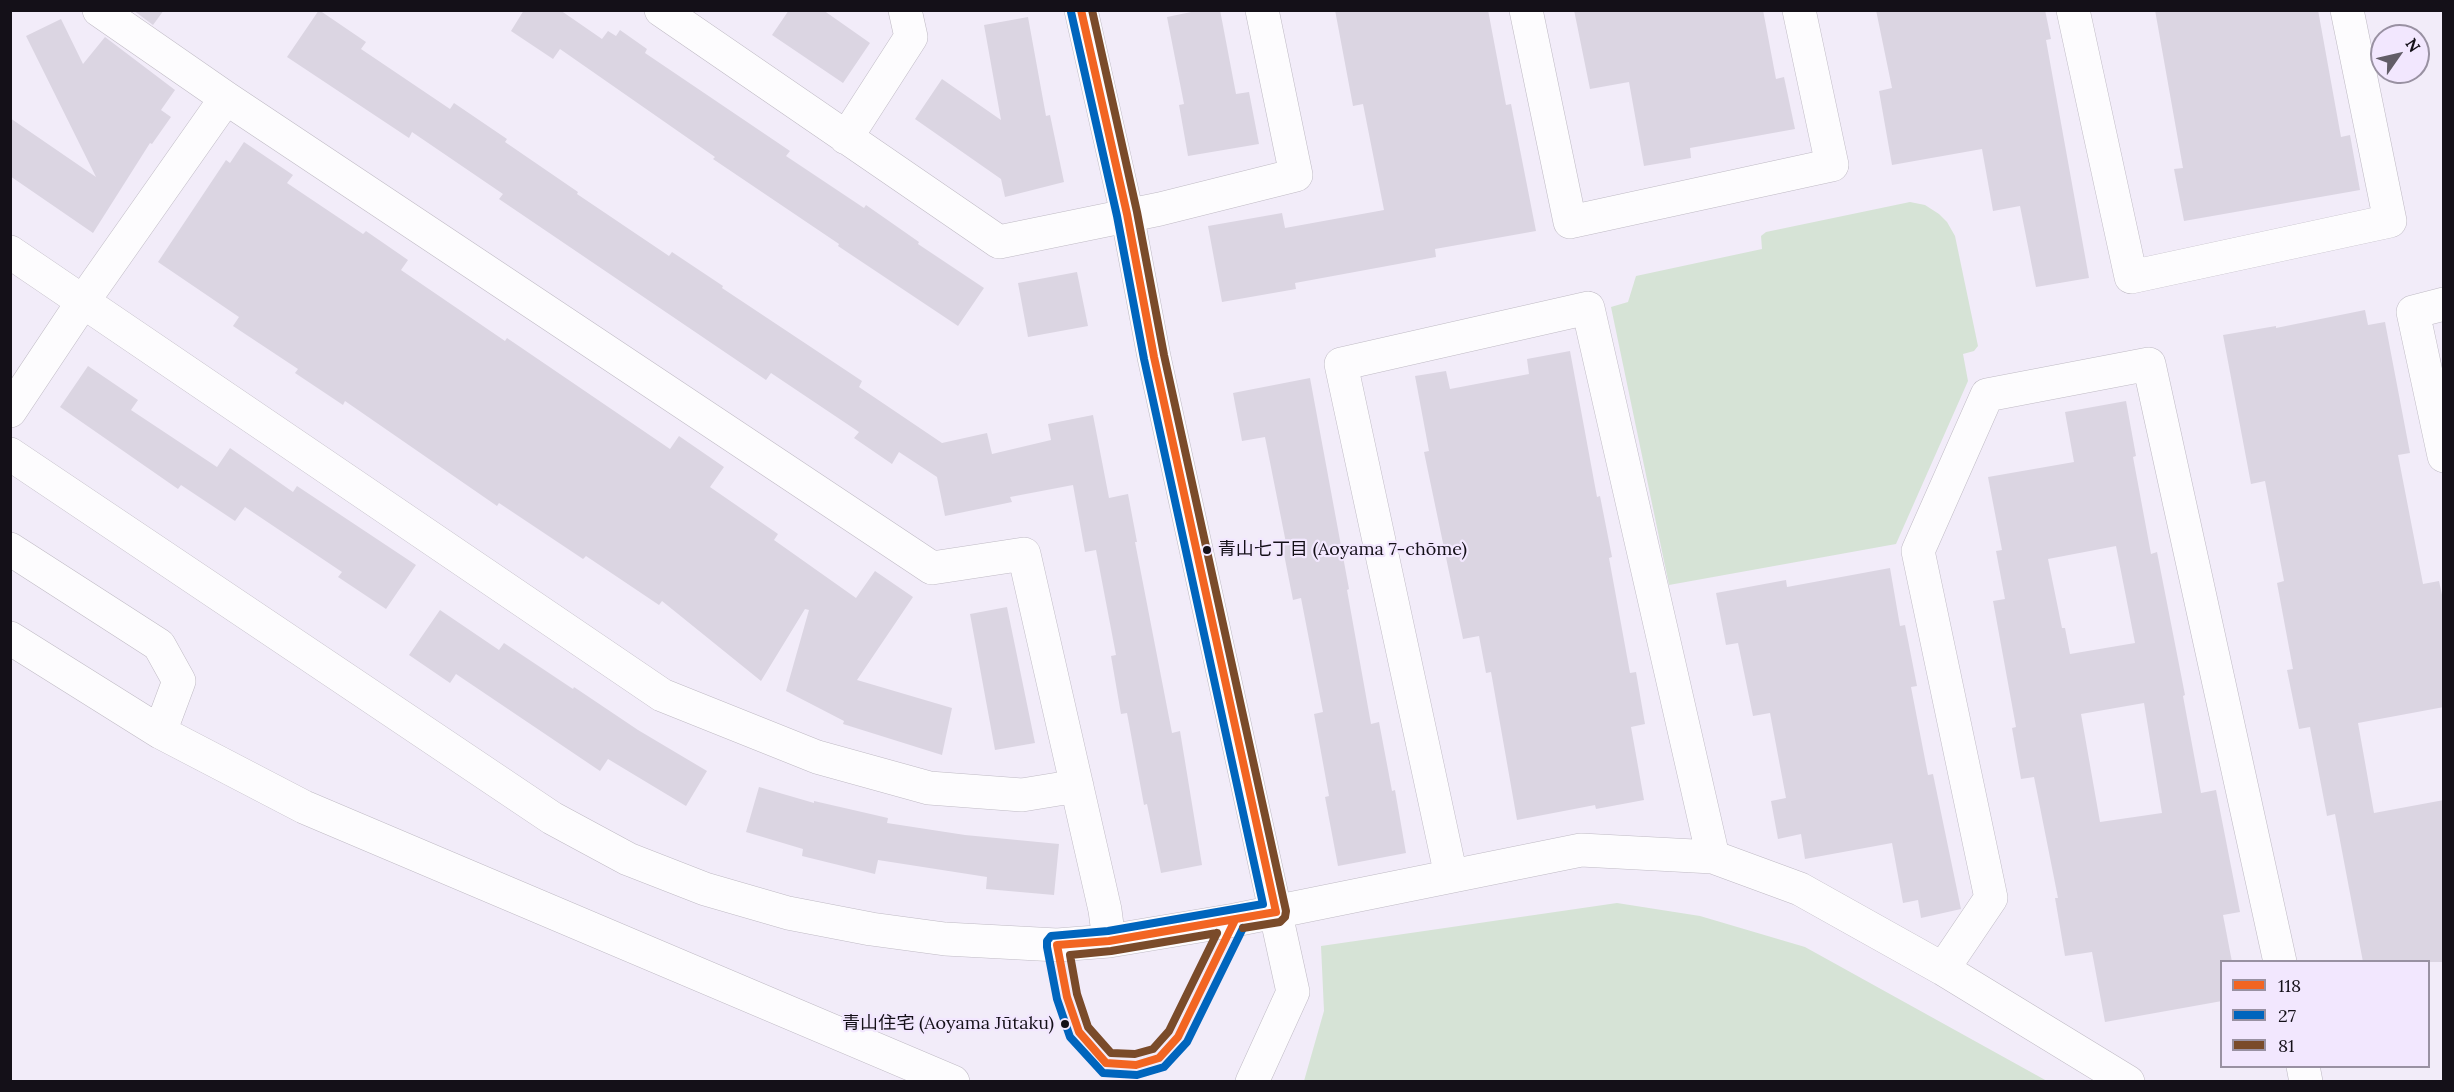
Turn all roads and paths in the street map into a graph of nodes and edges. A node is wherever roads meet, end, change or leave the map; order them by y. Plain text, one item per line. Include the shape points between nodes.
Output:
1 (99, 10) edge
2 (661, 10) edge
3 (905, 10) edge
4 (1081, 10) edge
5 (1262, 10) edge
6 (1526, 10) edge
7 (1799, 10) edge
8 (2073, 10) edge
9 (2347, 10) edge
10 (226, 98) junction
11 (846, 138) junction
12 (1127, 214) junction
13 (10, 252) edge
14 (84, 300) junction
15 (2444, 304) edge
16 (10, 411) edge
17 (10, 454) edge
18 (2444, 456) edge
19 (10, 549) edge
20 (10, 638) edge
21 (160, 732) junction
22 (1077, 786) junction
23 (1713, 857) junction
24 (1451, 876) junction
25 (1276, 912) junction
26 (1108, 941) junction
27 (2280, 960) edge
28 (1943, 969) junction
29 (953, 1082) edge
30 (1252, 1082) edge
31 (2128, 1082) edge

1 - 10 street
2 - 11 street
3 - 11 street via 911,38
4 - 12 street
5 - 12 street via 1296,175
6 - 7 street via 1570,222 1832,165
8 - 9 street via 2131,277 2390,221
10 - 14 street
10 - 22 street via 932,568 1024,554
11 - 12 street via 999,242
12 - 25 street via 1157,369
13 - 14 street
14 - 16 street
14 - 22 street via 662,695 817,757 929,788 1022,795
15 - 18 street via 2413,312
17 - 26 street via 552,818 628,859 705,889 788,913 871,929 945,939 1034,944
19 - 21 street via 159,645 179,681
20 - 21 street
21 - 29 street via 304,807
22 - 26 street via 1105,910
23 - 24 street via 1581,850
23 - 24 street via 1588,308 1341,364
23 - 28 street via 1800,889
24 - 25 street
25 - 26 street
25 - 30 street via 1293,992
27 - 28 street via 2149,364 1987,395 1918,551 1991,898
28 - 31 street

